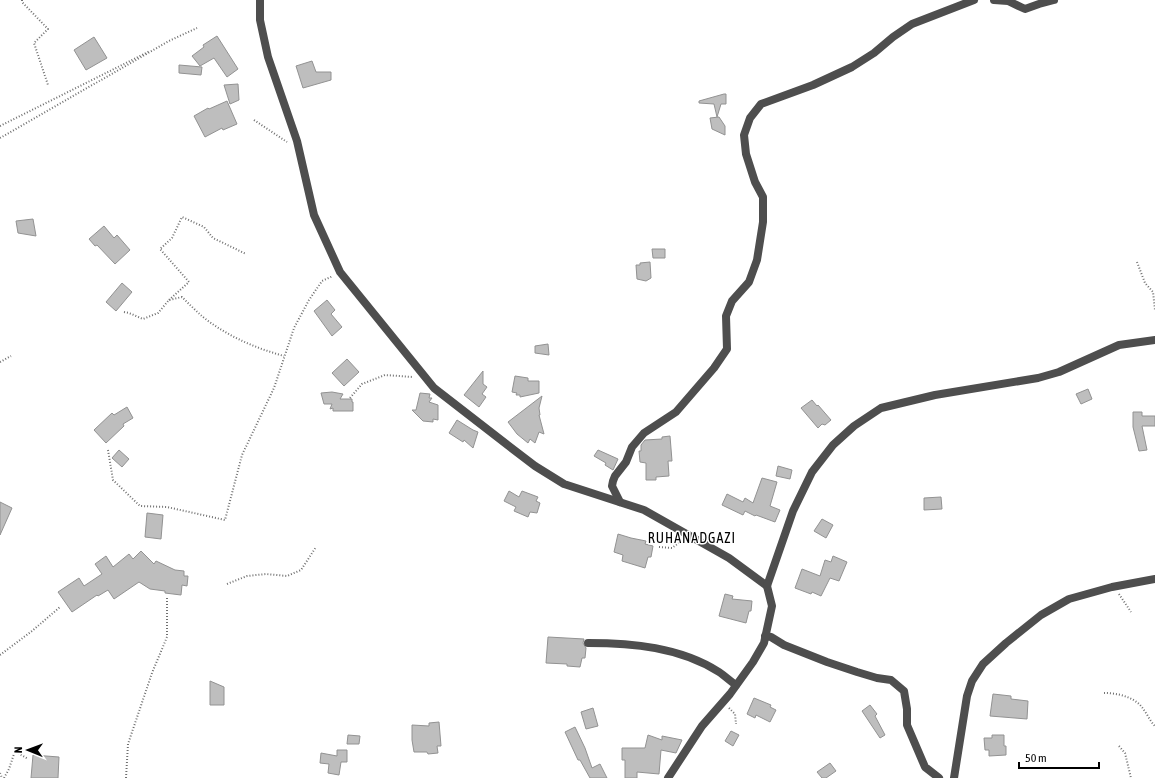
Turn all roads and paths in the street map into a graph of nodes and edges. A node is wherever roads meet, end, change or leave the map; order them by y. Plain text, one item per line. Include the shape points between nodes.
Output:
1 (22, 0) edge
2 (260, 0) edge
3 (974, 0) edge
4 (994, 0) edge
5 (1054, 0) edge
6 (197, 28) dead end
7 (169, 41) junction
8 (48, 84) dead end
9 (254, 120) dead end
10 (0, 126) edge
11 (0, 138) edge
12 (299, 151) junction
13 (246, 254) dead end
14 (1137, 262) dead end
15 (340, 272) junction
16 (169, 300) junction
17 (1155, 310) edge
18 (124, 312) dead end
19 (1155, 340) edge
20 (11, 356) dead end
21 (284, 356) junction
22 (0, 362) edge
23 (426, 378) junction
24 (350, 398) dead end
25 (108, 450) dead end
26 (620, 502) junction
27 (695, 538) junction
28 (316, 547) dead end
29 (659, 547) dead end
30 (1155, 579) edge
31 (227, 584) dead end
32 (767, 586) junction
33 (1114, 586) junction
34 (167, 598) dead end
35 (60, 607) dead end
36 (1131, 612) dead end
37 (765, 636) junction
38 (588, 644) dead end
39 (0, 655) edge
40 (736, 685) junction
41 (1104, 693) dead end
42 (723, 702) junction
43 (736, 724) dead end
44 (1155, 726) edge
45 (1119, 746) dead end
46 (28, 759) dead end
47 (0, 773) edge
48 (3, 778) edge
49 (126, 778) edge
50 (668, 778) edge
51 (939, 778) edge
52 (954, 778) edge
53 (1131, 778) edge

1 - 8 path via 48,29 34,44
2 - 12 street via 260,20 268,57
3 - 26 street via 912,24 852,67 761,104 750,118 744,136 746,154 763,197 763,222 757,260 749,282 732,301 726,316 727,349 676,412 644,433 632,447 626,462 613,481 612,486
4 - 5 street via 1008,1 1025,9
6 - 7 path
7 - 10 path
7 - 11 path
9 - 12 path
12 - 15 street via 314,216
13 - 16 path via 213,238 204,227 182,217 172,238 160,249 189,282
14 - 17 path via 1145,284 1153,292
15 - 21 path via 322,281 309,300 294,328
15 - 23 street
16 - 18 path via 158,313 143,319
16 - 21 path via 182,297 202,317 234,337 267,352
19 - 32 street via 1119,345 1059,372 1038,378 935,395 880,408 833,445 812,472 793,511
20 - 22 path
21 - 25 path via 274,388 242,455 225,520 168,507 140,506 113,480
23 - 24 path via 385,375 362,384
23 - 26 street via 461,410 545,473 564,484
26 - 27 street via 644,510
27 - 29 path via 686,537 672,548
27 - 32 street via 729,558
28 - 31 path via 301,570 286,576 247,576
30 - 33 street
32 - 37 street via 772,606
33 - 36 path
33 - 52 street via 1070,599 1047,612 983,664 972,681 967,696
34 - 49 path via 167,636 128,744
35 - 39 path
37 - 40 street via 764,643 753,662
37 - 51 street via 804,654 877,678 891,680 904,691 907,725 925,767
38 - 40 street via 632,644 675,653 718,672
40 - 42 street
41 - 44 path via 1127,697 1140,705
42 - 43 path via 735,714
42 - 50 street via 702,726
45 - 53 path via 1124,753
46 - 48 path via 15,751
47 - 48 path

